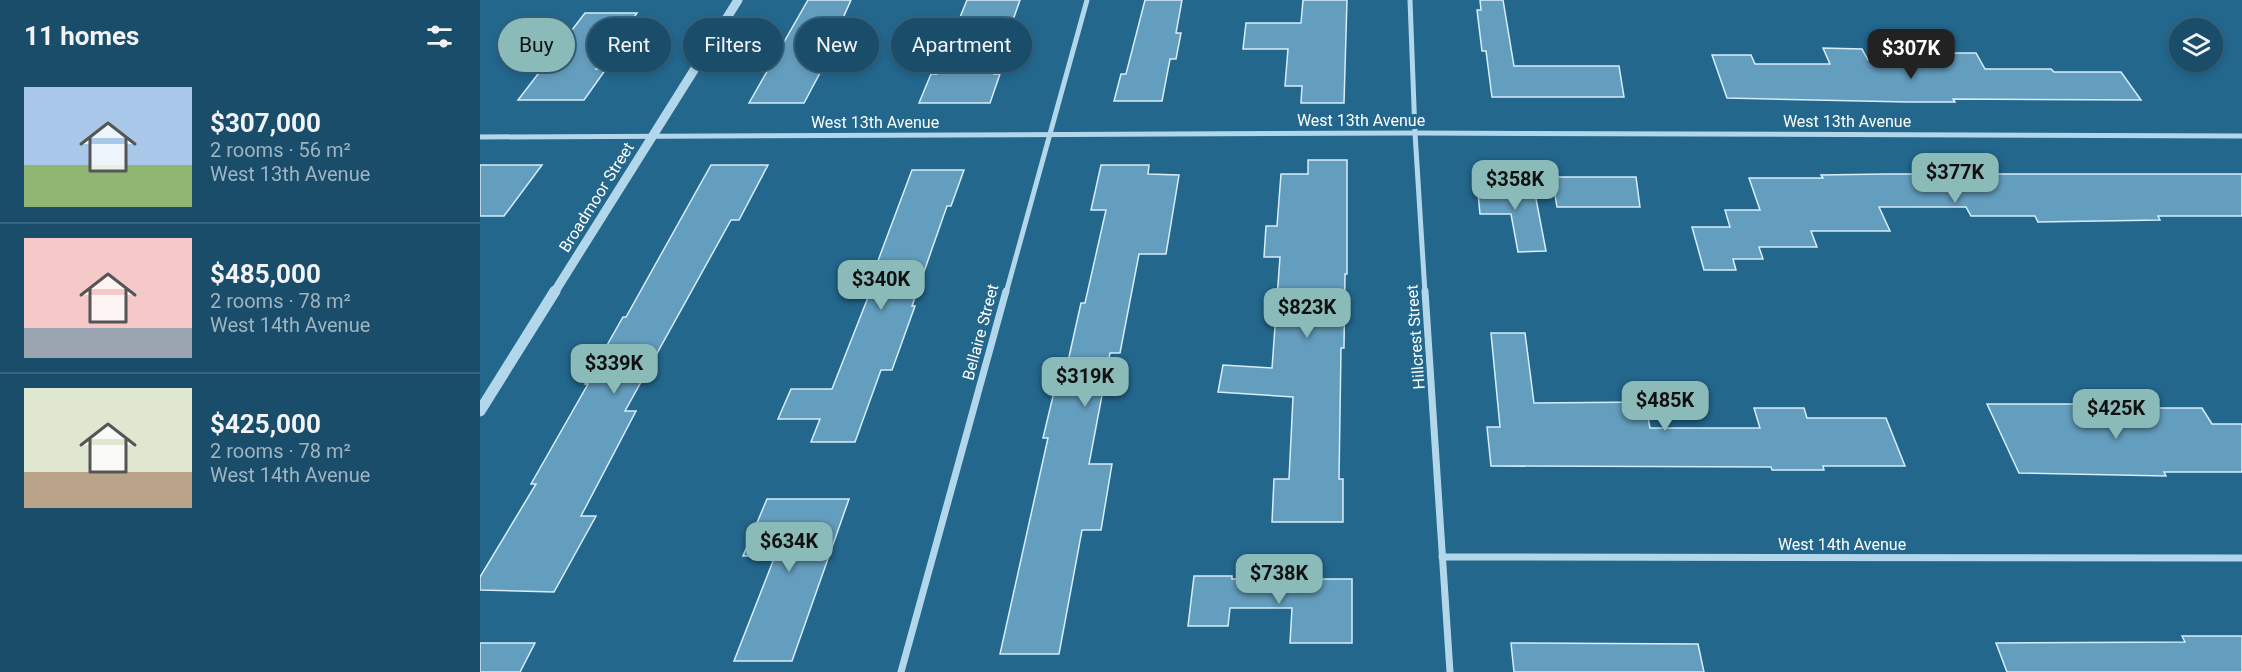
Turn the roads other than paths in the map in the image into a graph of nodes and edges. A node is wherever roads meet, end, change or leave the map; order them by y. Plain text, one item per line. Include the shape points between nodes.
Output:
1 (738, 0) edge
2 (1087, 0) edge
3 (1410, 0) edge
4 (1415, 133) junction
5 (1048, 135) junction
6 (2242, 136) edge
7 (480, 137) edge
8 (652, 137) junction
9 (480, 411) edge
10 (1442, 557) junction
11 (2242, 558) edge
12 (901, 672) edge
13 (1450, 672) edge

1 - 8 street, Broadmoor Street
2 - 5 street, Bellaire Street
3 - 4 street, Hillcrest Street
4 - 5 street, West 13th Avenue
4 - 6 street, West 13th Avenue
4 - 10 street, Hillcrest Street
5 - 8 street, West 13th Avenue
5 - 12 street, Bellaire Street
7 - 8 street, West 13th Avenue
8 - 9 street, Broadmoor Street
10 - 11 street, West 14th Avenue
10 - 13 street, Hillcrest Street

